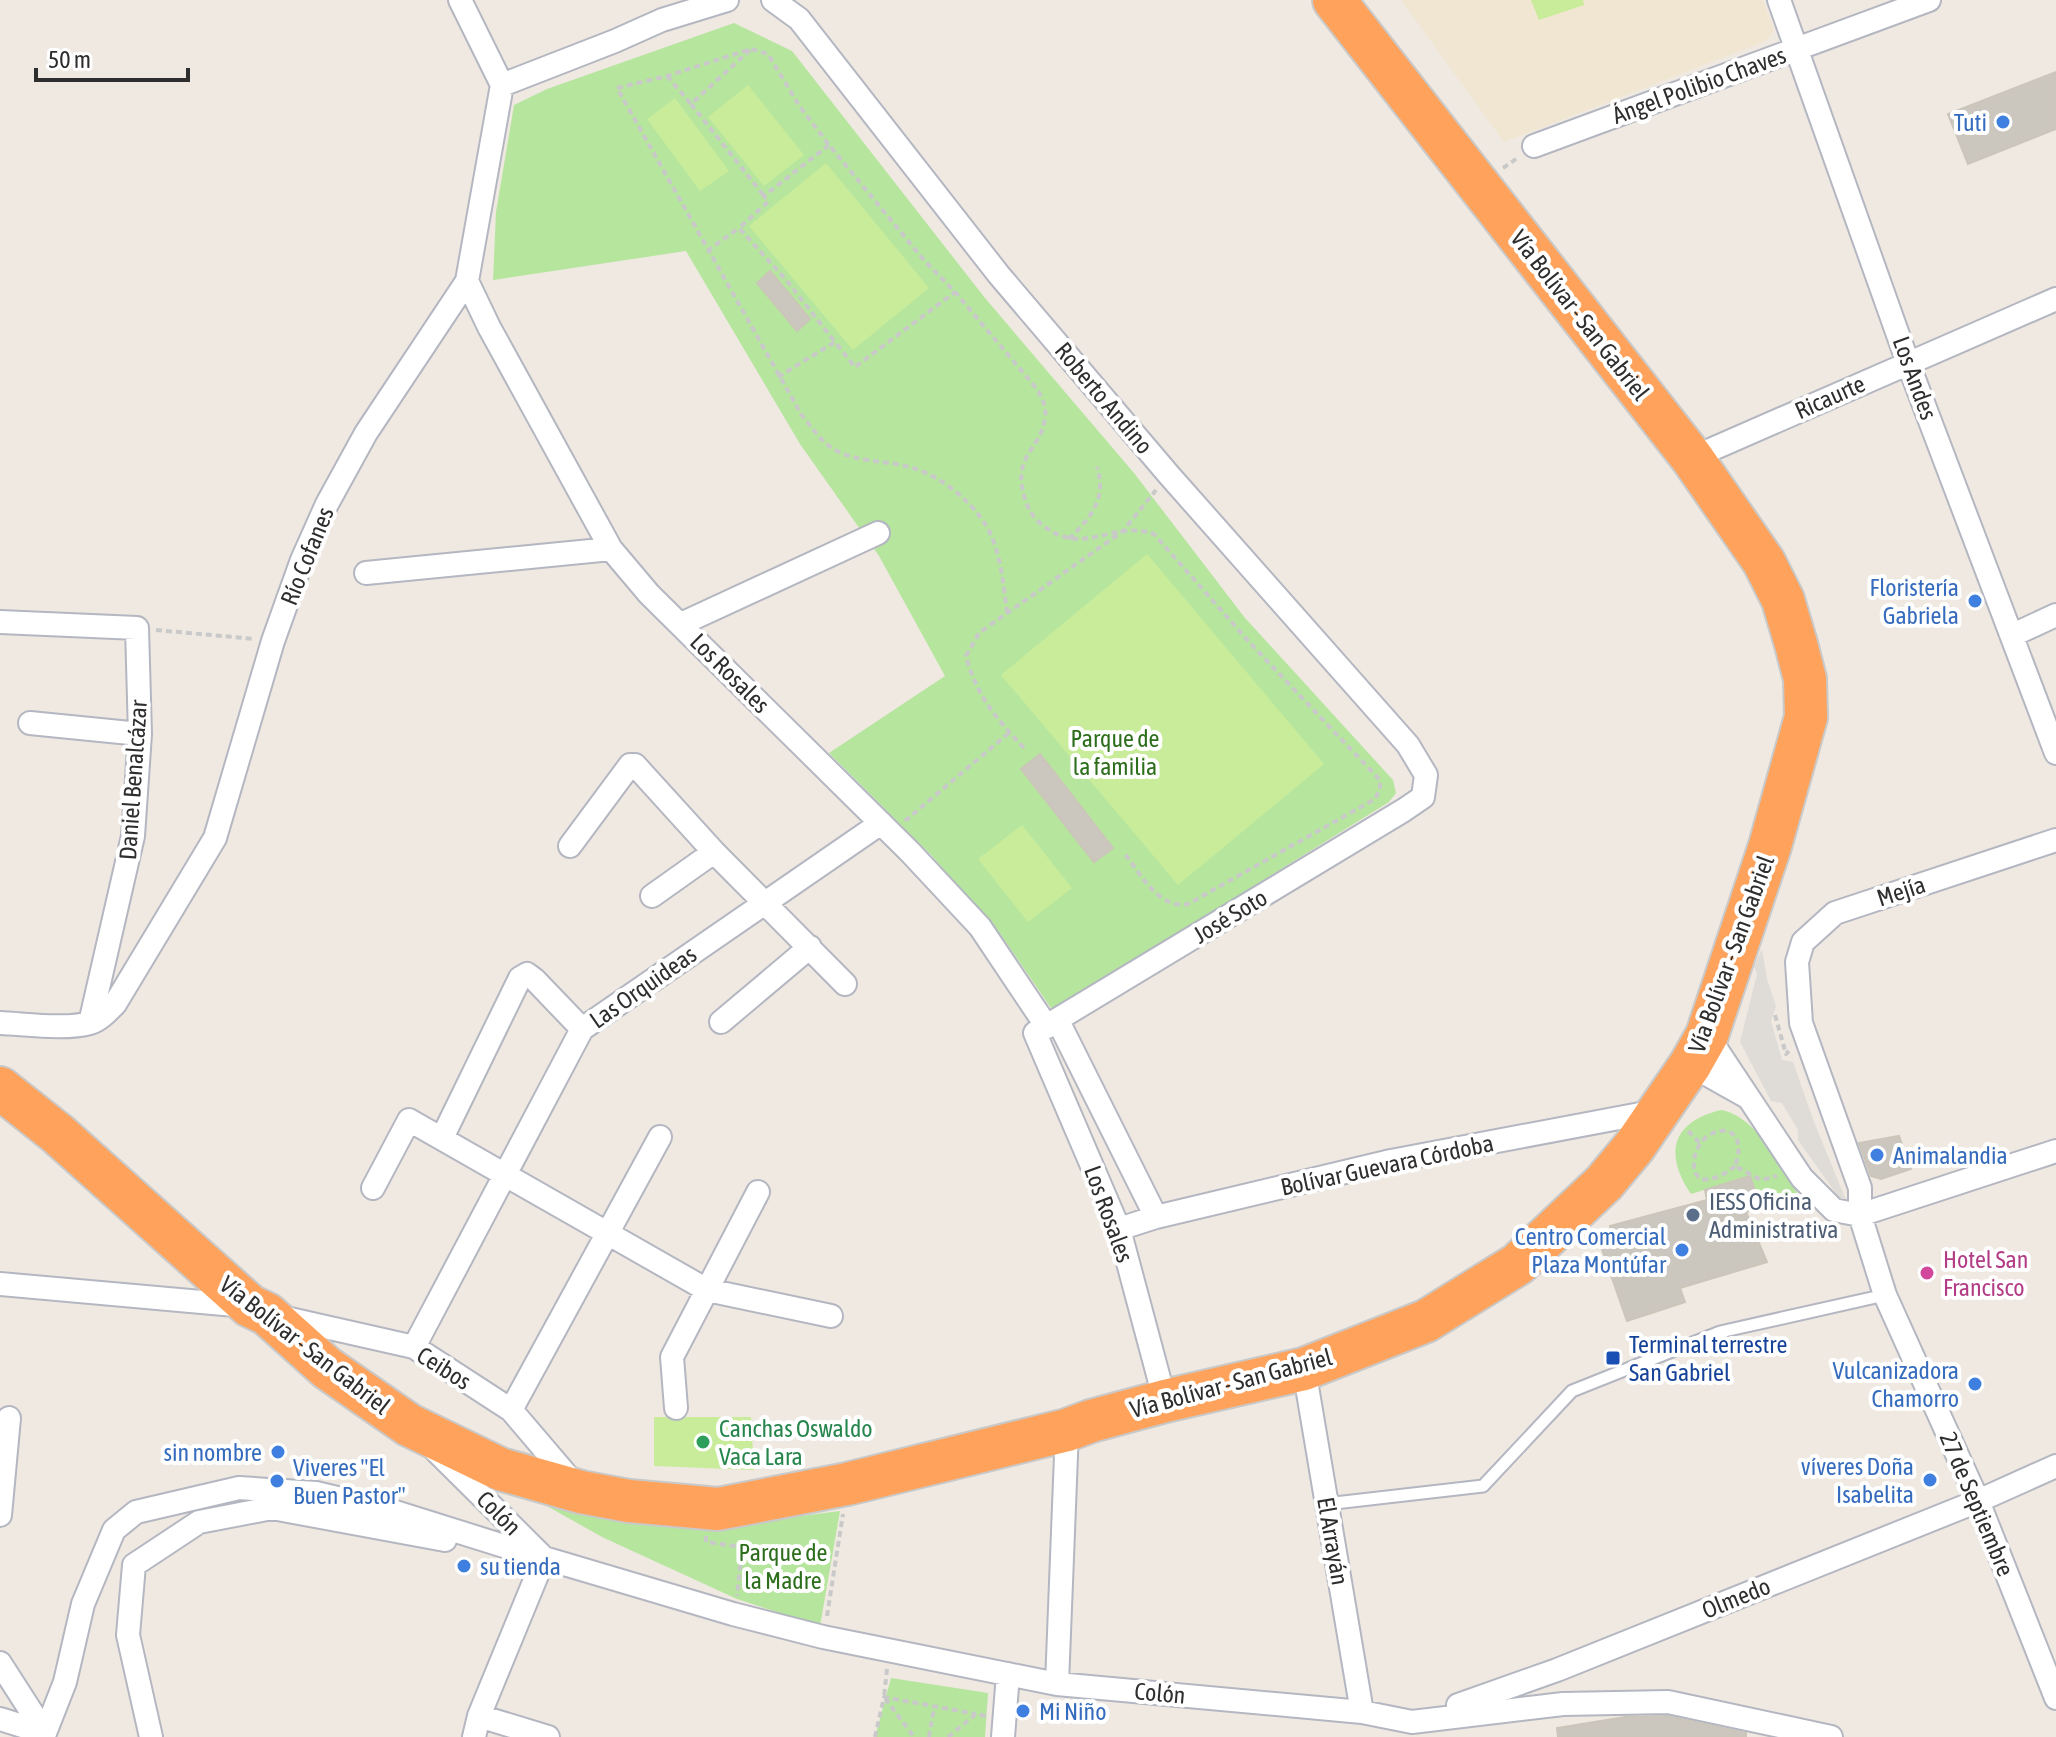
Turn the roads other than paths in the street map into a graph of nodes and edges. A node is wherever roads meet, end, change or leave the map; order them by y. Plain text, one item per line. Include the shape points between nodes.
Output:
1 (460, 0) edge
2 (727, 0) edge
3 (773, 0) edge
4 (1334, 0) edge
5 (1779, 0) edge
6 (1929, 0) edge
7 (1797, 48) junction
8 (502, 85) junction
9 (1534, 146) road end
10 (467, 281) junction
11 (2056, 299) edge
12 (1908, 363) junction
13 (1692, 458) junction
14 (878, 533) dead end
15 (611, 549) junction
16 (366, 573) dead end
17 (2056, 615) edge
18 (0, 622) edge
19 (681, 624) junction
20 (2013, 635) junction
21 (30, 723) dead end
22 (140, 734) junction
23 (2056, 753) edge
24 (1423, 797) joint
25 (886, 828) junction
26 (2056, 840) edge
27 (570, 846) dead end
28 (714, 852) junction
29 (652, 896) dead end
30 (763, 903) junction
31 (810, 947) junction
32 (845, 984) dead end
33 (1798, 991) joint
34 (721, 1022) dead end
35 (0, 1023) edge
36 (90, 1023) junction
37 (1047, 1027) junction
38 (582, 1029) junction
39 (1698, 1050) junction
40 (0, 1088) edge
41 (1748, 1098) junction
42 (1673, 1120) junction
43 (660, 1137) dead end
44 (442, 1138) junction
45 (2056, 1151) edge
46 (505, 1174) junction
47 (373, 1188) dead end
48 (758, 1192) dead end
49 (1860, 1215) junction
50 (1156, 1217) junction
51 (1119, 1229) junction
52 (608, 1233) junction
53 (0, 1284) edge
54 (707, 1290) junction
55 (1885, 1295) junction
56 (258, 1310) junction
57 (831, 1316) dead end
58 (414, 1347) junction
59 (1304, 1369) junction
60 (1165, 1401) junction
61 (676, 1408) dead end
62 (511, 1410) junction
63 (9, 1418) dead end
64 (409, 1425) junction
65 (1067, 1430) junction
66 (2056, 1466) edge
67 (581, 1492) junction
68 (1978, 1501) junction
69 (1326, 1504) junction
70 (0, 1515) edge
71 (544, 1558) junction
72 (0, 1663) edge
73 (1557, 1670) junction
74 (1008, 1674) junction
75 (1057, 1684) junction
76 (2056, 1698) edge
77 (1563, 1704) junction
78 (1362, 1712) junction
79 (0, 1719) edge
80 (477, 1726) edge
81 (1003, 1728) edge
82 (1414, 1729) edge
83 (45, 1733) junction
84 (151, 1737) edge
85 (548, 1737) edge
86 (1831, 1737) edge

1 - 8 street
2 - 8 street via 662,20
3 - 24 street, Roberto Andino via 799,19 999,275 1408,745 1426,775
4 - 13 highway, Vía Bolívar - San Gabriel
5 - 7 street, Los Andes
6 - 7 street, Ángel Polibio Chaves
7 - 9 street, Ángel Polibio Chaves
7 - 12 street, Los Andes
8 - 10 street, Río Cofanes
10 - 15 street, Los Rosales
10 - 36 street, Río Cofanes via 366,433 327,504 273,641 212,845 115,1004
11 - 12 street, Ricaurte
12 - 13 street, Ricaurte
12 - 20 street, Los Andes
13 - 39 highway, Vía Bolívar - San Gabriel via 1764,562 1783,600 1806,691 1806,717 1770,846
14 - 19 street
15 - 16 street
15 - 19 street, Los Rosales
17 - 20 street
18 - 22 street, Daniel Benalcázar via 137,628
19 - 25 street, Los Rosales
20 - 23 street, Los Andes
21 - 22 street
22 - 36 street, Daniel Benalcázar via 129,860
24 - 37 street, José Soto
25 - 30 street, Las Orquideas
25 - 37 street, Los Rosales via 980,927
26 - 33 street, Mejía via 1835,913 1803,942
27 - 28 street via 635,765
28 - 29 street
28 - 30 street
30 - 31 street
30 - 38 street, Las Orquideas
31 - 32 street
31 - 34 street
33 - 49 street, 27 de Septiembre via 1801,1023 1860,1188
35 - 36 street
37 - 50 street
37 - 51 street, Los Rosales
38 - 44 street via 535,980 527,974 520,978
38 - 46 street, Las Orquideas
39 - 41 street
39 - 41 street
39 - 42 highway, Vía Bolívar - San Gabriel
40 - 56 highway, Vía Bolívar - San Gabriel
41 - 49 street via 1795,1168 1834,1210
42 - 50 street, Bolívar Guevara Córdoba via 1391,1161
42 - 59 highway, Vía Bolívar - San Gabriel via 1634,1147 1604,1183 1518,1264 1426,1321
43 - 52 street
44 - 46 street
44 - 47 street via 409,1120
45 - 49 street
46 - 52 street
46 - 58 street, Las Orquideas
48 - 54 street
49 - 55 street, 27 de Septiembre
50 - 51 street, Bolívar Guevara Córdoba
51 - 60 street, Los Rosales
52 - 54 street
52 - 62 street
53 - 56 street, Ceibos
54 - 57 street
54 - 61 street via 672,1357
55 - 68 street, 27 de Septiembre
55 - 69 lane via 1720,1332 1572,1391 1483,1486
56 - 58 street, Ceibos
56 - 64 highway, Vía Bolívar - San Gabriel via 327,1368
58 - 62 street, Ceibos
59 - 60 highway, Vía Bolívar - San Gabriel
59 - 69 street, El Arrayán
60 - 65 highway, Vía Bolívar - San Gabriel
62 - 67 street, Ceibos
63 - 70 street
64 - 67 highway, Vía Bolívar - San Gabriel via 500,1469
64 - 71 street, Colón
65 - 67 highway, Vía Bolívar - San Gabriel via 847,1484 707,1510
65 - 75 street
66 - 68 street, Olmedo
68 - 73 street, Olmedo
68 - 76 street, 27 de Septiembre
69 - 78 street, El Arrayán
71 - 74 street, Colón via 823,1637
71 - 80 street
71 - 83 street via 316,1493 239,1488 136,1512 114,1530 83,1604 65,1682
71 - 84 street via 272,1508 199,1522 134,1565 128,1635
72 - 83 street
73 - 77 street
73 - 82 street, Olmedo
74 - 75 street, Colón
74 - 81 street
75 - 78 street, Colón
77 - 82 street, Colón
77 - 86 street, Colón via 1668,1702
78 - 82 street, Colón
79 - 83 street
80 - 85 street

